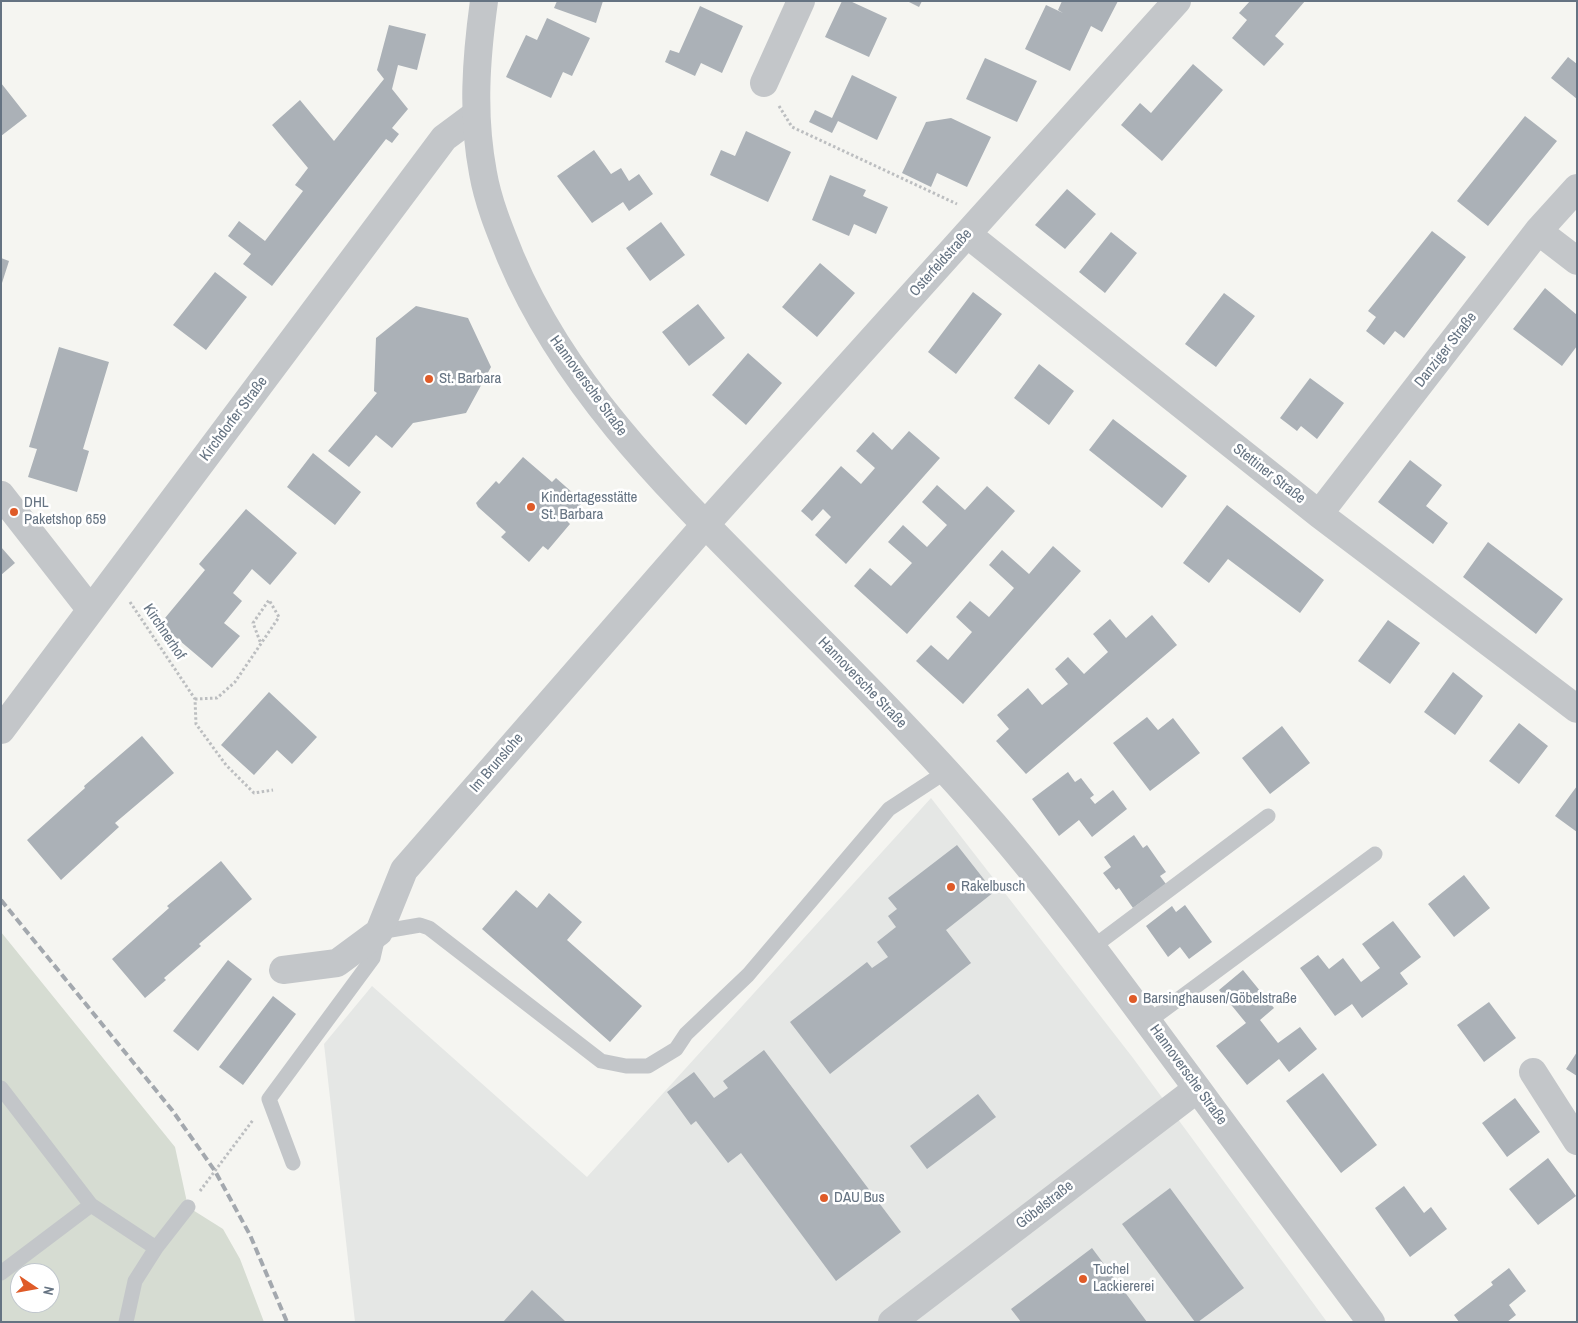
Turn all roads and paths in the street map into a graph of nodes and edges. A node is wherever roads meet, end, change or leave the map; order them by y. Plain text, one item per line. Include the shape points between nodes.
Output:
1 (484, 1) edge
2 (801, 1) edge
3 (1177, 1) edge
4 (764, 82) joint
5 (475, 115) junction
6 (1577, 188) edge
7 (975, 225) junction
8 (1538, 231) junction
9 (1577, 261) edge
10 (1, 496) edge
11 (1319, 514) junction
12 (705, 525) junction
13 (114, 578) junction
14 (90, 609) junction
15 (261, 644) junction
16 (195, 699) junction
17 (1577, 709) edge
18 (1, 730) edge
19 (947, 771) junction
20 (273, 790) dead end
21 (1268, 816) dead end
22 (1375, 854) dead end
23 (379, 932) junction
24 (1094, 947) junction
25 (283, 970) dead end
26 (1149, 1021) junction
27 (1533, 1072) dead end
28 (1, 1088) edge
29 (1197, 1088) junction
30 (269, 1099) junction
31 (1577, 1141) edge
32 (292, 1163) dead end
33 (92, 1205) junction
34 (188, 1208) joint
35 (156, 1248) junction
36 (1, 1273) edge
37 (908, 1317) edge
38 (126, 1322) edge
39 (1372, 1322) edge

1 - 5 street, Hannoversche Straße via 477,53
2 - 4 street
3 - 7 street, Osterfeldstraße
4 - 7 path via 792,127
5 - 12 street, Hannoversche Straße via 483,176 500,233 524,290 563,357 619,431
5 - 13 street, Kirchdorfer Straße via 444,138
6 - 8 street, Danziger Straße
7 - 11 street, Stettiner Straße
7 - 12 street, Osterfeldstraße
8 - 9 street
8 - 11 street, Danziger Straße
10 - 14 street
11 - 17 street, Stettiner Straße
12 - 19 street, Hannoversche Straße
12 - 23 street, Im Brunslohe via 404,870
13 - 14 street, Kirchdorfer Straße
13 - 16 path, Kirchnerhof
14 - 18 street, Kirchdorfer Straße
15 - 15 path via 280,617 269,600 253,623
15 - 16 path via 235,682 217,698
16 - 20 path via 196,724 226,765 254,793
19 - 23 lane via 890,809 748,976 686,1034 676,1049 648,1066 600,1061 428,928 420,925
19 - 24 street, Hannoversche Straße
21 - 24 lane
22 - 26 lane
23 - 25 street via 337,963
23 - 30 lane via 374,958
24 - 26 street, Hannoversche Straße
26 - 29 street, Hannoversche Straße
27 - 31 street
28 - 33 lane
29 - 37 street, Göbelstraße
29 - 39 street, Hannoversche Straße
30 - 32 lane
30 - 34 path
33 - 35 lane
33 - 36 lane
34 - 35 lane
35 - 38 lane via 135,1281

